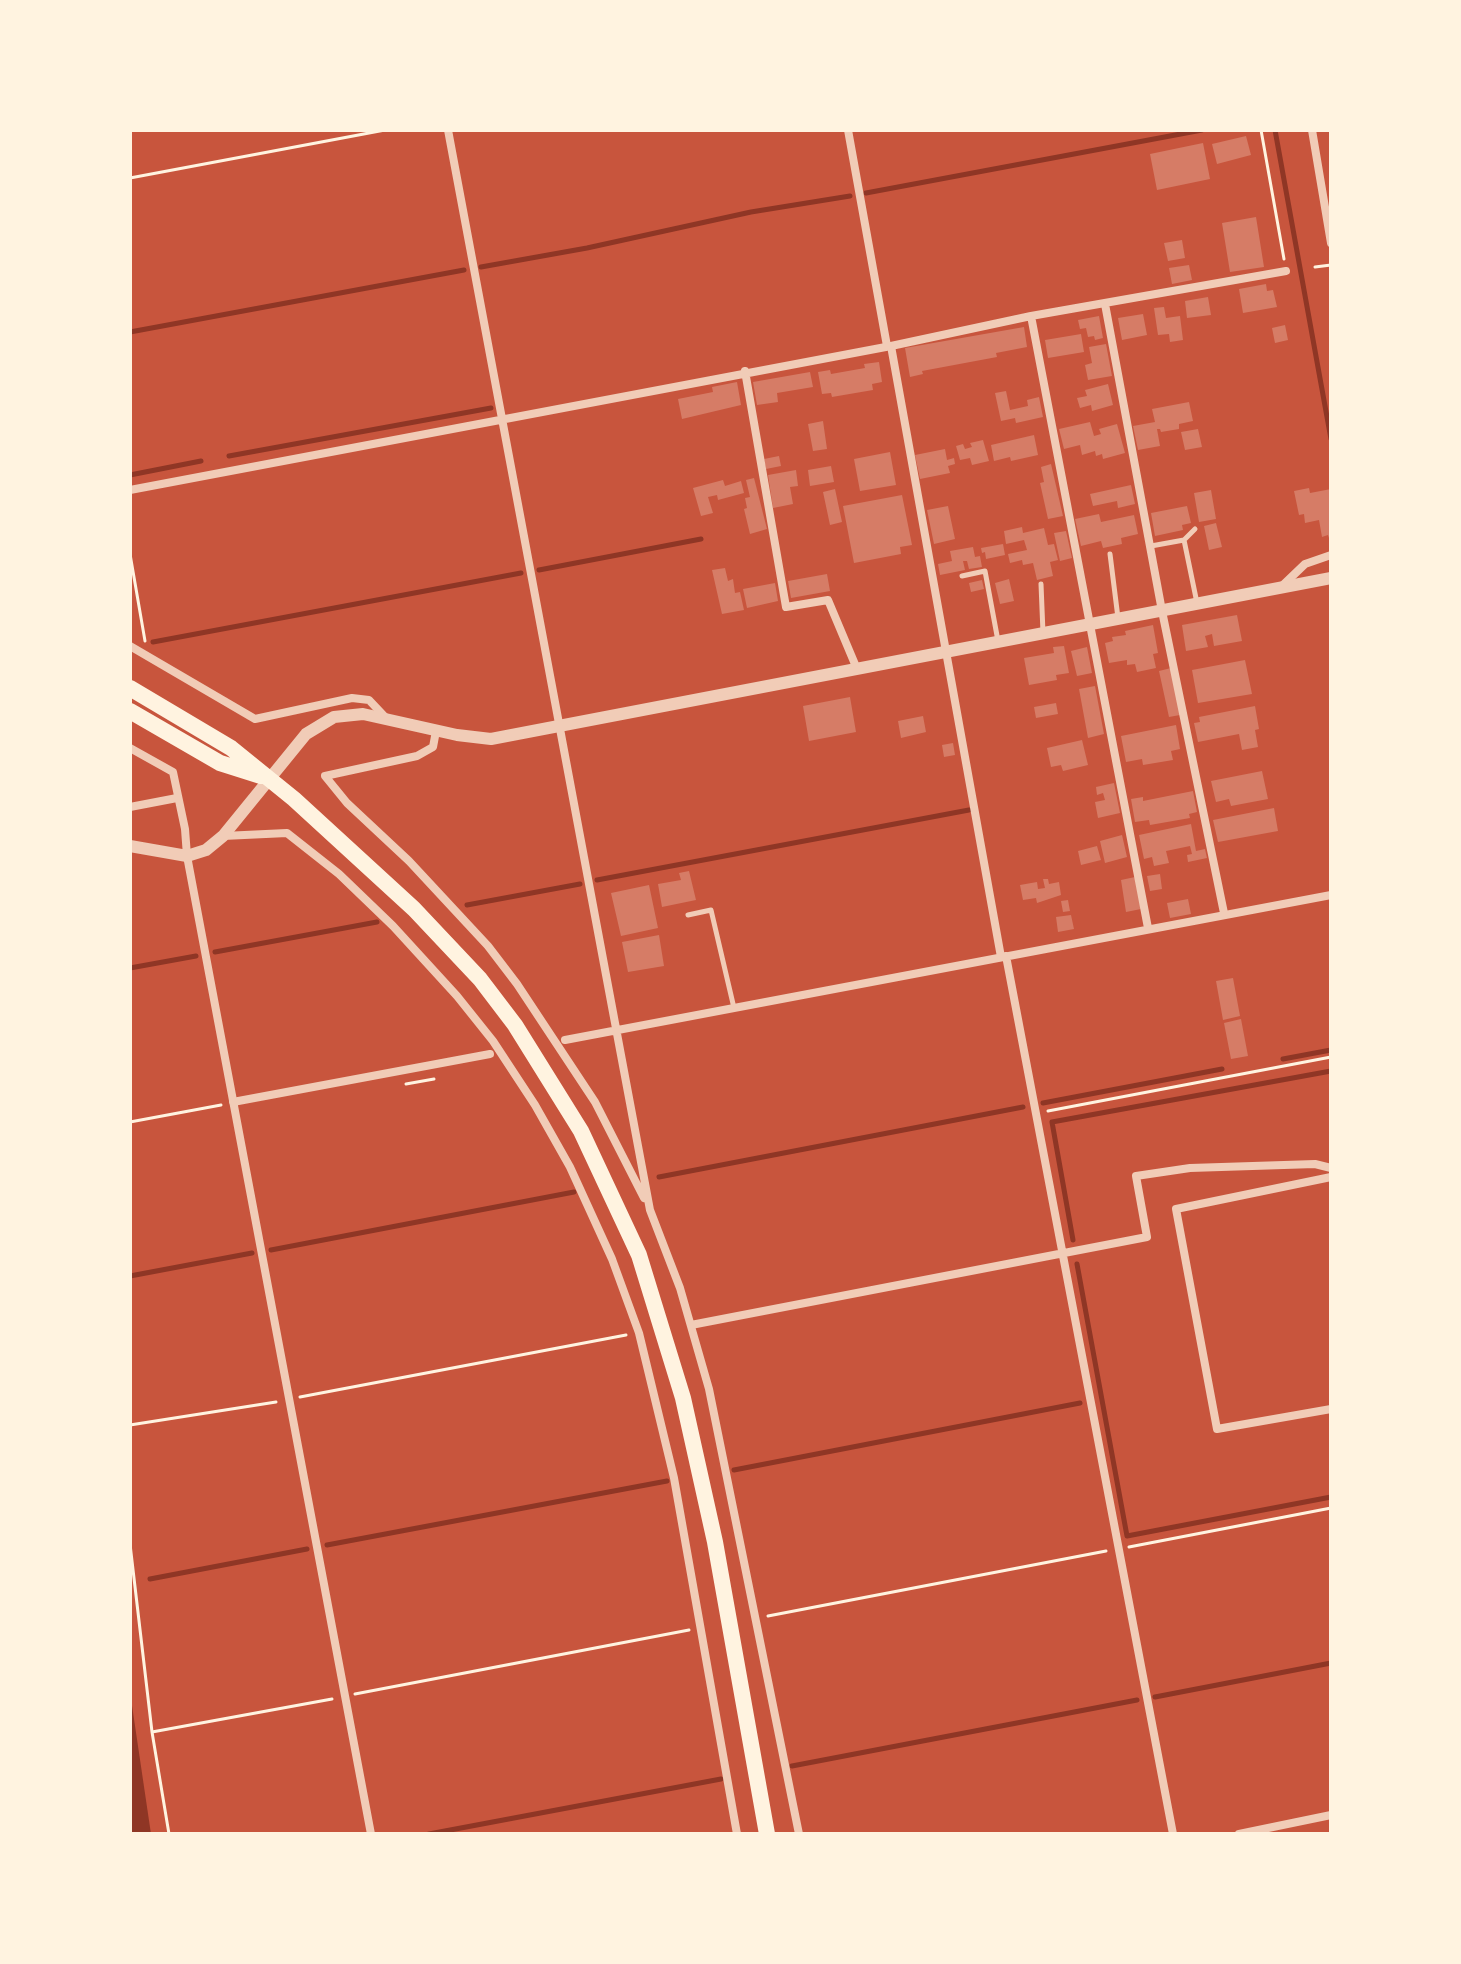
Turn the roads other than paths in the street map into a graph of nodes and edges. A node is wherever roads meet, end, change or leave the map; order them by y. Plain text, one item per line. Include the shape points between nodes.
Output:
1 (448, 130) edge
2 (848, 130) edge
3 (1312, 130) edge
4 (1331, 243) edge
5 (1286, 271) road end
6 (1105, 304) junction
7 (1031, 316) junction
8 (889, 346) junction
9 (745, 371) junction
10 (501, 419) junction
11 (130, 490) edge
12 (1195, 529) dead end
13 (1184, 540) junction
14 (1151, 546) junction
15 (1110, 554) dead end
16 (1331, 555) edge
17 (962, 576) dead end
18 (1331, 578) edge
19 (1041, 584) dead end
20 (1280, 588) junction
21 (1197, 604) junction
22 (1162, 611) junction
23 (1118, 619) junction
24 (1089, 625) junction
25 (1043, 634) junction
26 (998, 642) junction
27 (130, 646) edge
28 (947, 652) junction
29 (857, 669) junction
30 (130, 688) edge
31 (130, 711) edge
32 (386, 718) junction
33 (560, 726) junction
34 (436, 731) junction
35 (130, 748) edge
36 (271, 779) junction
37 (177, 798) junction
38 (130, 807) edge
39 (223, 836) junction
40 (130, 846) edge
41 (187, 856) junction
42 (1331, 895) edge
43 (1224, 913) junction
44 (688, 915) dead end
45 (1148, 928) junction
46 (1004, 956) junction
47 (734, 1008) junction
48 (618, 1030) junction
49 (565, 1040) dead end
50 (490, 1054) dead end
51 (233, 1102) junction
52 (1331, 1168) edge
53 (1331, 1177) edge
54 (650, 1210) junction
55 (1062, 1253) junction
56 (691, 1325) junction
57 (1331, 1409) edge
58 (1331, 1815) edge
59 (371, 1834) edge
60 (737, 1834) edge
61 (767, 1834) edge
62 (799, 1834) edge
63 (1173, 1834) edge
64 (1239, 1834) edge

1 - 10 street
2 - 8 street
3 - 4 street
5 - 6 street
6 - 7 street
6 - 14 street
7 - 8 street
7 - 24 street
8 - 9 street
8 - 28 street
9 - 10 street
9 - 29 street via 786,607 828,600
10 - 11 street
10 - 33 street
12 - 13 lane
13 - 14 lane
13 - 21 lane
14 - 22 street
15 - 23 lane
16 - 20 street via 1305,564
17 - 26 lane via 985,571
18 - 20 street
19 - 25 lane
20 - 21 street
21 - 22 street
22 - 23 street
22 - 43 street
23 - 24 street
24 - 25 street
24 - 45 street
25 - 26 street
26 - 28 street
27 - 32 street via 255,719 352,698 369,700
28 - 29 street
28 - 46 street
29 - 33 street
30 - 36 main road via 231,748
31 - 36 main road via 220,763
32 - 34 street
32 - 36 street via 334,717 306,734
33 - 34 street via 491,739
33 - 48 street
34 - 54 street via 433,747 417,756 325,776 488,946 517,984 595,1102
35 - 37 street via 173,772
36 - 39 street
36 - 61 main road via 380,876 480,979 541,1064 615,1200 639,1255 683,1398
37 - 38 street
37 - 41 street
39 - 41 street
39 - 60 street via 287,833 350,884 457,996 509,1063 570,1167 639,1333 674,1478
40 - 41 street
41 - 51 street
42 - 43 street
43 - 45 street
44 - 47 lane via 711,910
45 - 46 street
46 - 47 street
46 - 55 street
47 - 48 street
48 - 49 street
48 - 54 street
50 - 51 street
51 - 59 street
52 - 55 street via 1190,1168 1136,1176 1147,1237
53 - 57 street via 1176,1209 1217,1429
54 - 56 street
55 - 56 street
55 - 63 street
56 - 62 street via 709,1389
58 - 64 street

